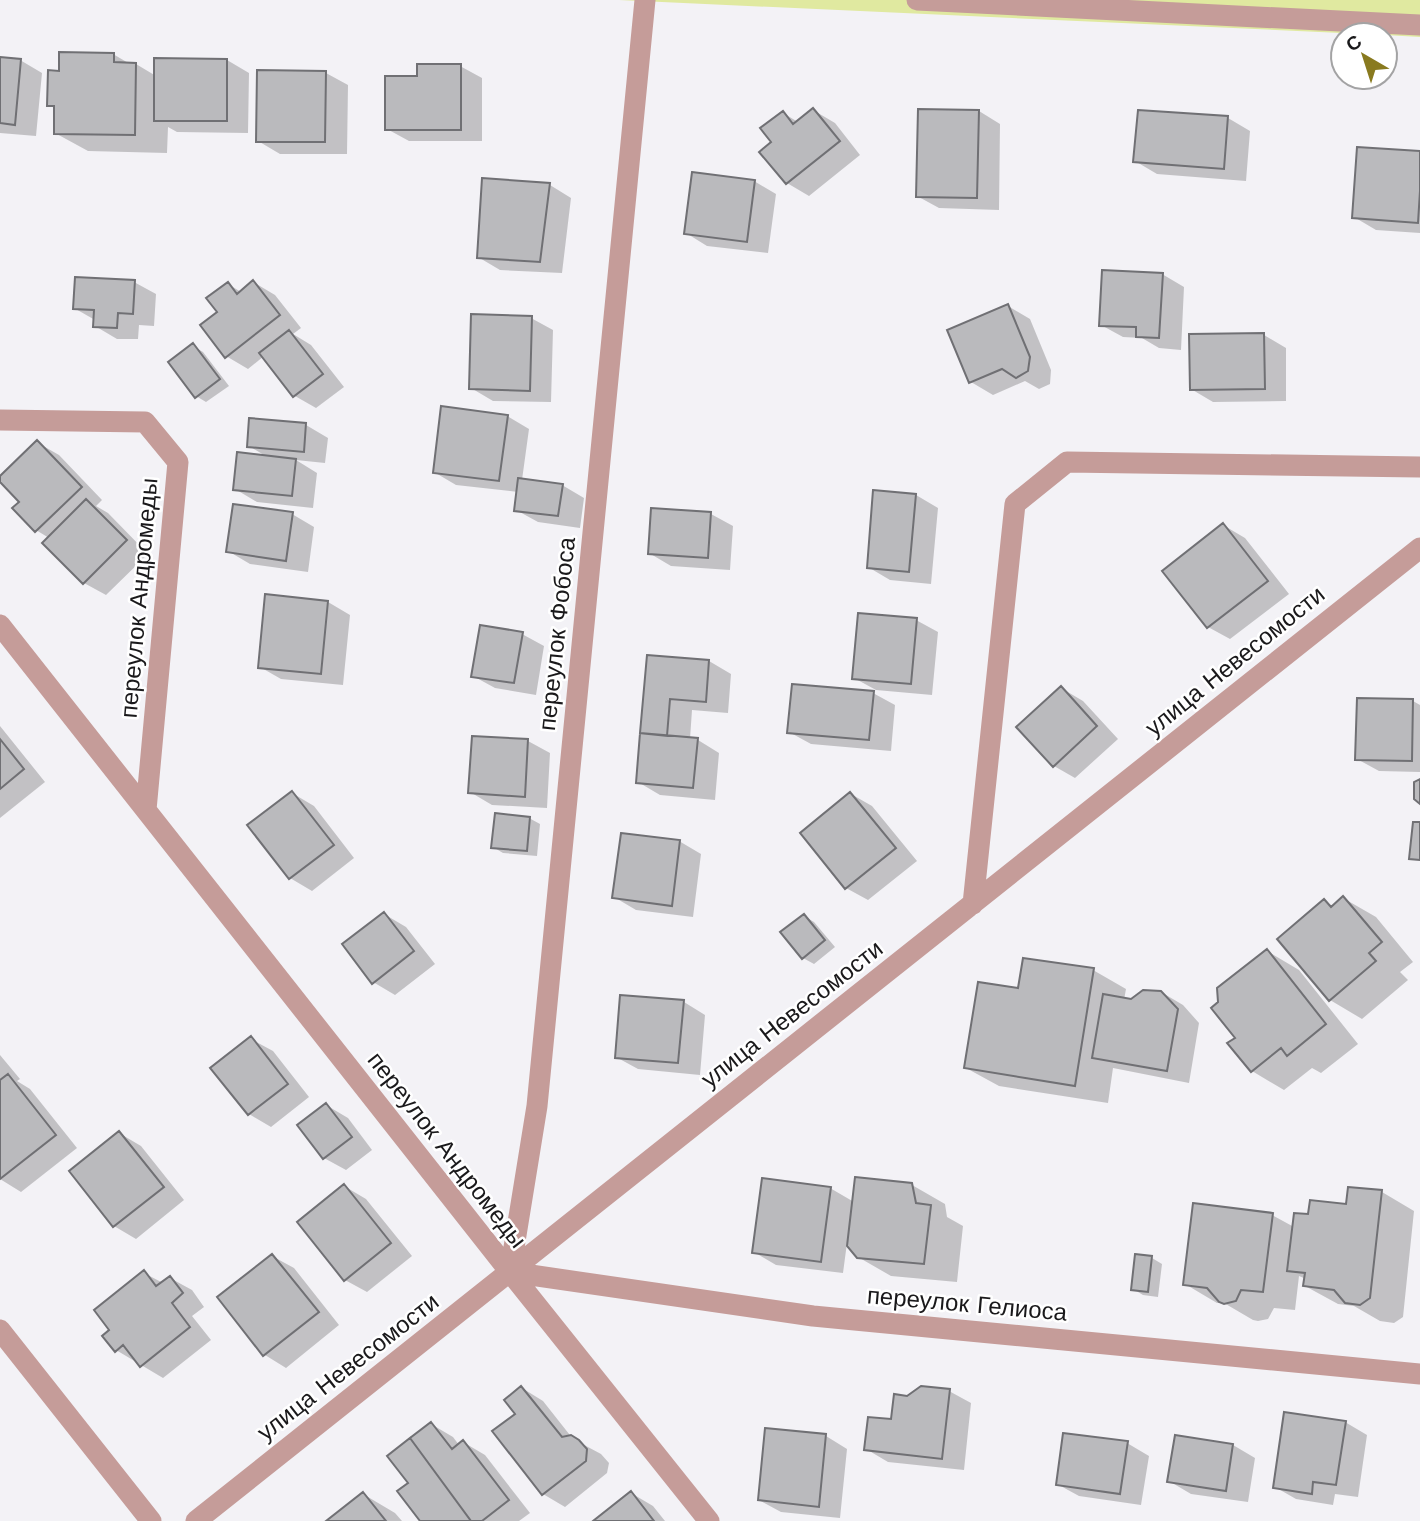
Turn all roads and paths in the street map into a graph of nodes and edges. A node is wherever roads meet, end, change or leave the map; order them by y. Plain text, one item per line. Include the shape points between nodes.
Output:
1 (645, 0) edge
2 (917, 0) edge
3 (1420, 25) edge
4 (0, 419) edge
5 (1420, 467) edge
6 (1420, 548) edge
7 (0, 625) edge
8 (146, 810) junction
9 (973, 904) junction
10 (510, 1272) junction
11 (4, 1345) edge
12 (1420, 1374) edge
13 (151, 1521) edge
14 (196, 1521) edge
15 (709, 1521) edge

1 - 10 street, переулок Фобоса via 537,1106
2 - 3 street
4 - 8 street, переулок Андромеды via 145,422 178,463
5 - 9 street via 1067,462 1015,504
6 - 9 street, улица Невесомости
7 - 8 street, переулок Андромеды
8 - 10 street, переулок Андромеды
9 - 10 street, улица Невесомости
10 - 12 street, переулок Гелиоса via 813,1316
10 - 14 street, улица Невесомости
10 - 15 street, переулок Андромеды
11 - 13 street

